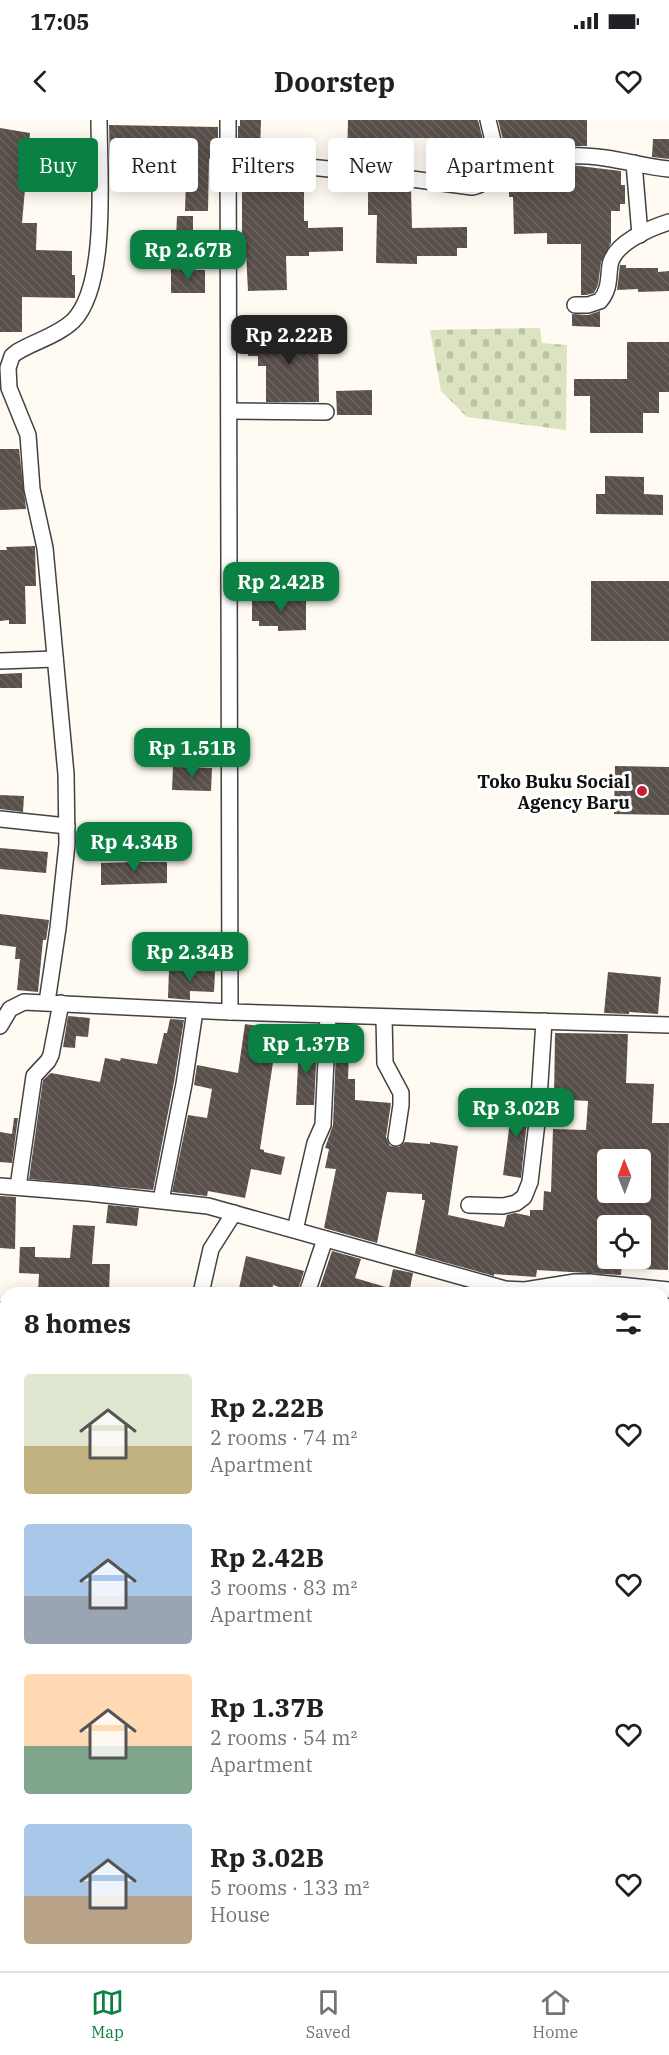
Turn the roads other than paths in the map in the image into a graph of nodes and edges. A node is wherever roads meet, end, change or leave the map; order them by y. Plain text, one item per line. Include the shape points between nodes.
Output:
1 (99, 120) edge
2 (228, 120) edge
3 (488, 120) edge
4 (228, 138) edge
5 (492, 138) edge
6 (575, 157) edge
7 (634, 163) junction
8 (316, 167) edge
9 (669, 169) edge
10 (426, 181) edge
11 (228, 192) edge
12 (669, 222) edge
13 (640, 235) junction
14 (575, 305) dead end
15 (5, 388) edge
16 (229, 411) junction
17 (326, 412) dead end
18 (55, 658) junction
19 (0, 661) edge
20 (0, 819) edge
21 (67, 826) junction
22 (54, 1002) junction
23 (7, 1005) edge
24 (195, 1011) junction
25 (230, 1012) junction
26 (328, 1016) junction
27 (384, 1018) junction
28 (544, 1021) junction
29 (669, 1025) edge
30 (0, 1026) edge
31 (396, 1138) dead end
32 (0, 1186) edge
33 (18, 1187) junction
34 (161, 1200) junction
35 (469, 1205) dead end
36 (234, 1213) junction
37 (295, 1230) junction
38 (325, 1239) junction
39 (202, 1287) edge
40 (309, 1287) edge
41 (501, 1287) edge
42 (542, 1287) edge
43 (639, 1287) edge

1 - 15 street via 99,240 90,292 65,328 12,356
2 - 4 street
3 - 5 street
6 - 7 street
7 - 9 street
7 - 13 street
8 - 10 street
11 - 16 street
12 - 13 street
13 - 14 street via 615,254 608,288 600,301
15 - 18 street via 28,435 32,489 48,569
16 - 17 street
16 - 25 street
18 - 19 street
18 - 21 street via 66,762
20 - 21 street
21 - 22 street
22 - 23 street
22 - 24 street
22 - 33 street via 51,1054 34,1076
23 - 30 street
24 - 25 street
24 - 34 street
25 - 26 street
26 - 27 street
26 - 37 street via 323,1125 315,1143
27 - 28 street
27 - 31 street via 385,1063 401,1093
28 - 29 street
28 - 35 street via 538,1114 530,1182 524,1197 504,1206
32 - 33 street
33 - 34 street
34 - 36 street
36 - 37 street
36 - 39 street via 211,1249
37 - 38 street
38 - 40 street
38 - 41 street
42 - 43 street via 575,1281

